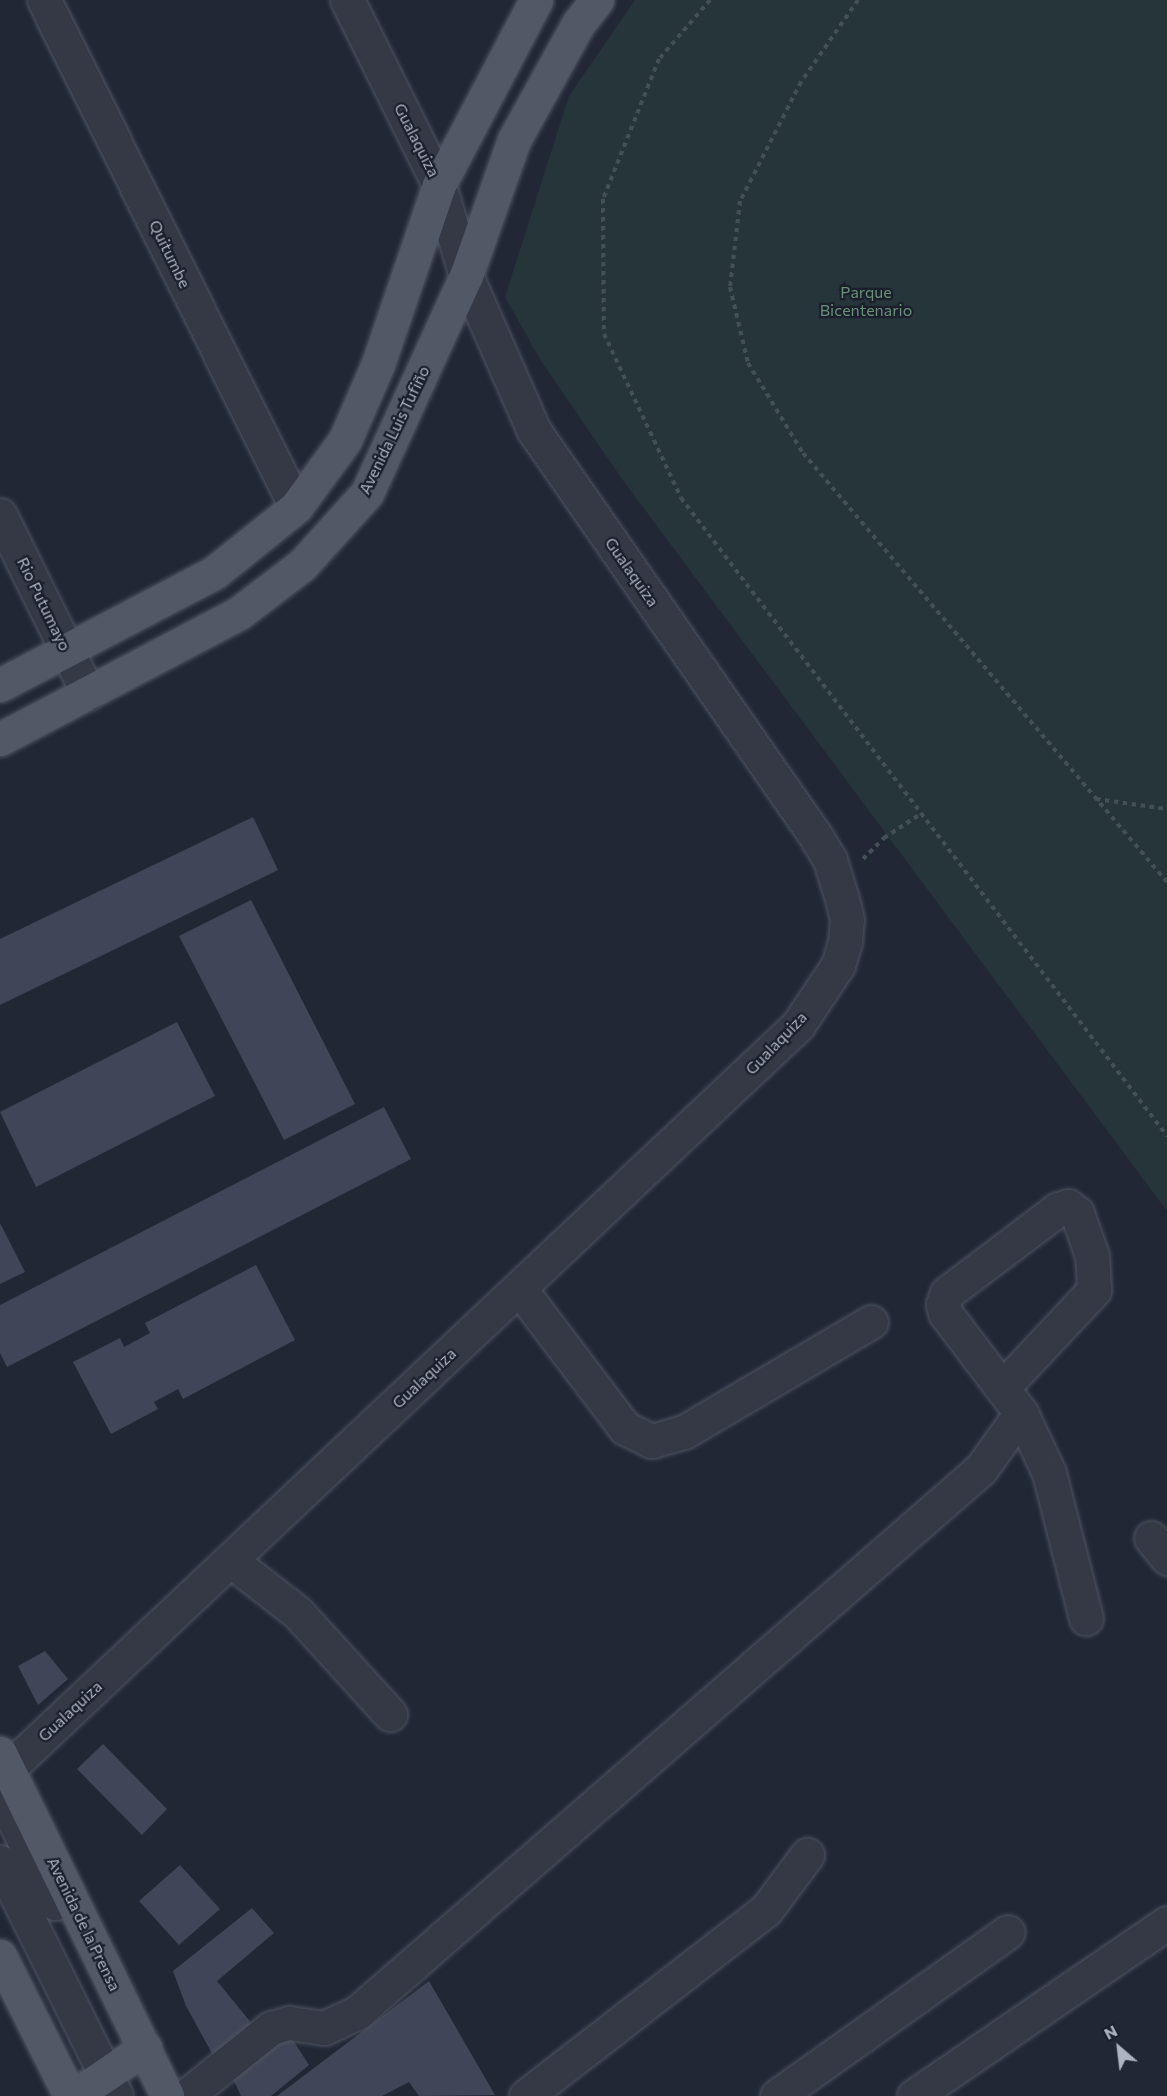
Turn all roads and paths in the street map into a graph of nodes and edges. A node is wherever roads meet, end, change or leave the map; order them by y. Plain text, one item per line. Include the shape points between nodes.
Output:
1 (44, 0) edge
2 (346, 0) edge
3 (538, 0) edge
4 (710, 0) edge
5 (858, 0) edge
6 (588, 12) edge
7 (439, 185) junction
8 (466, 276) junction
9 (296, 507) junction
10 (0, 515) edge
11 (67, 652) junction
12 (0, 685) edge
13 (88, 693) junction
14 (0, 739) edge
15 (1096, 799) junction
16 (1167, 809) edge
17 (921, 813) junction
18 (1167, 882) edge
19 (842, 899) junction
20 (1167, 1136) edge
21 (519, 1288) junction
22 (871, 1322) dead end
23 (1012, 1400) junction
24 (230, 1560) junction
25 (1086, 1618) dead end
26 (390, 1714) dead end
27 (3, 1771) edge
28 (807, 1855) dead end
29 (0, 1862) edge
30 (1167, 1923) edge
31 (1008, 1932) dead end
32 (0, 1956) edge
33 (125, 2069) edge
34 (72, 2096) edge
35 (150, 2096) edge
36 (167, 2096) edge
37 (186, 2096) edge
38 (526, 2096) edge
39 (777, 2096) edge
40 (914, 2096) edge

1 - 9 street, Quitumbe
2 - 7 street, Gualaquiza
3 - 6 main road
3 - 7 main road
4 - 17 path via 660,60 603,199 604,334 681,498
5 - 15 path via 801,82 740,201 730,287 748,363 803,453
6 - 8 main road, Avenida Luis Tufiño via 514,140
7 - 8 street, Gualaquiza
7 - 9 main road via 378,364 345,440
8 - 13 main road, Avenida Luis Tufiño via 367,494 302,565 239,613
8 - 19 street, Gualaquiza via 534,431 817,838 830,860
9 - 11 main road via 215,572
10 - 11 street, Rio Putumayo
11 - 12 main road
11 - 13 street, Rio Putumayo
13 - 14 main road, Avenida Luis Tufiño
15 - 16 path
15 - 18 path
17 - 19 path via 873,847
17 - 20 path
19 - 21 street, Gualaquiza via 847,919 838,965 798,1025
21 - 22 street via 625,1428 652,1441 684,1432
21 - 24 street, Gualaquiza
23 - 23 street via 1094,1290 1092,1256 1077,1214 1068,1206 1058,1209 947,1293 943,1304 945,1313
23 - 25 street via 1050,1473
23 - 37 street via 990,1457 965,1484 358,2012 324,2028 289,2023 271,2028
24 - 26 street via 298,1613
24 - 27 street, Gualaquiza
27 - 33 street
28 - 38 street via 766,1910
29 - 33 street
30 - 40 street
31 - 39 street
32 - 34 main road
33 - 34 main road
33 - 35 street
33 - 36 main road

